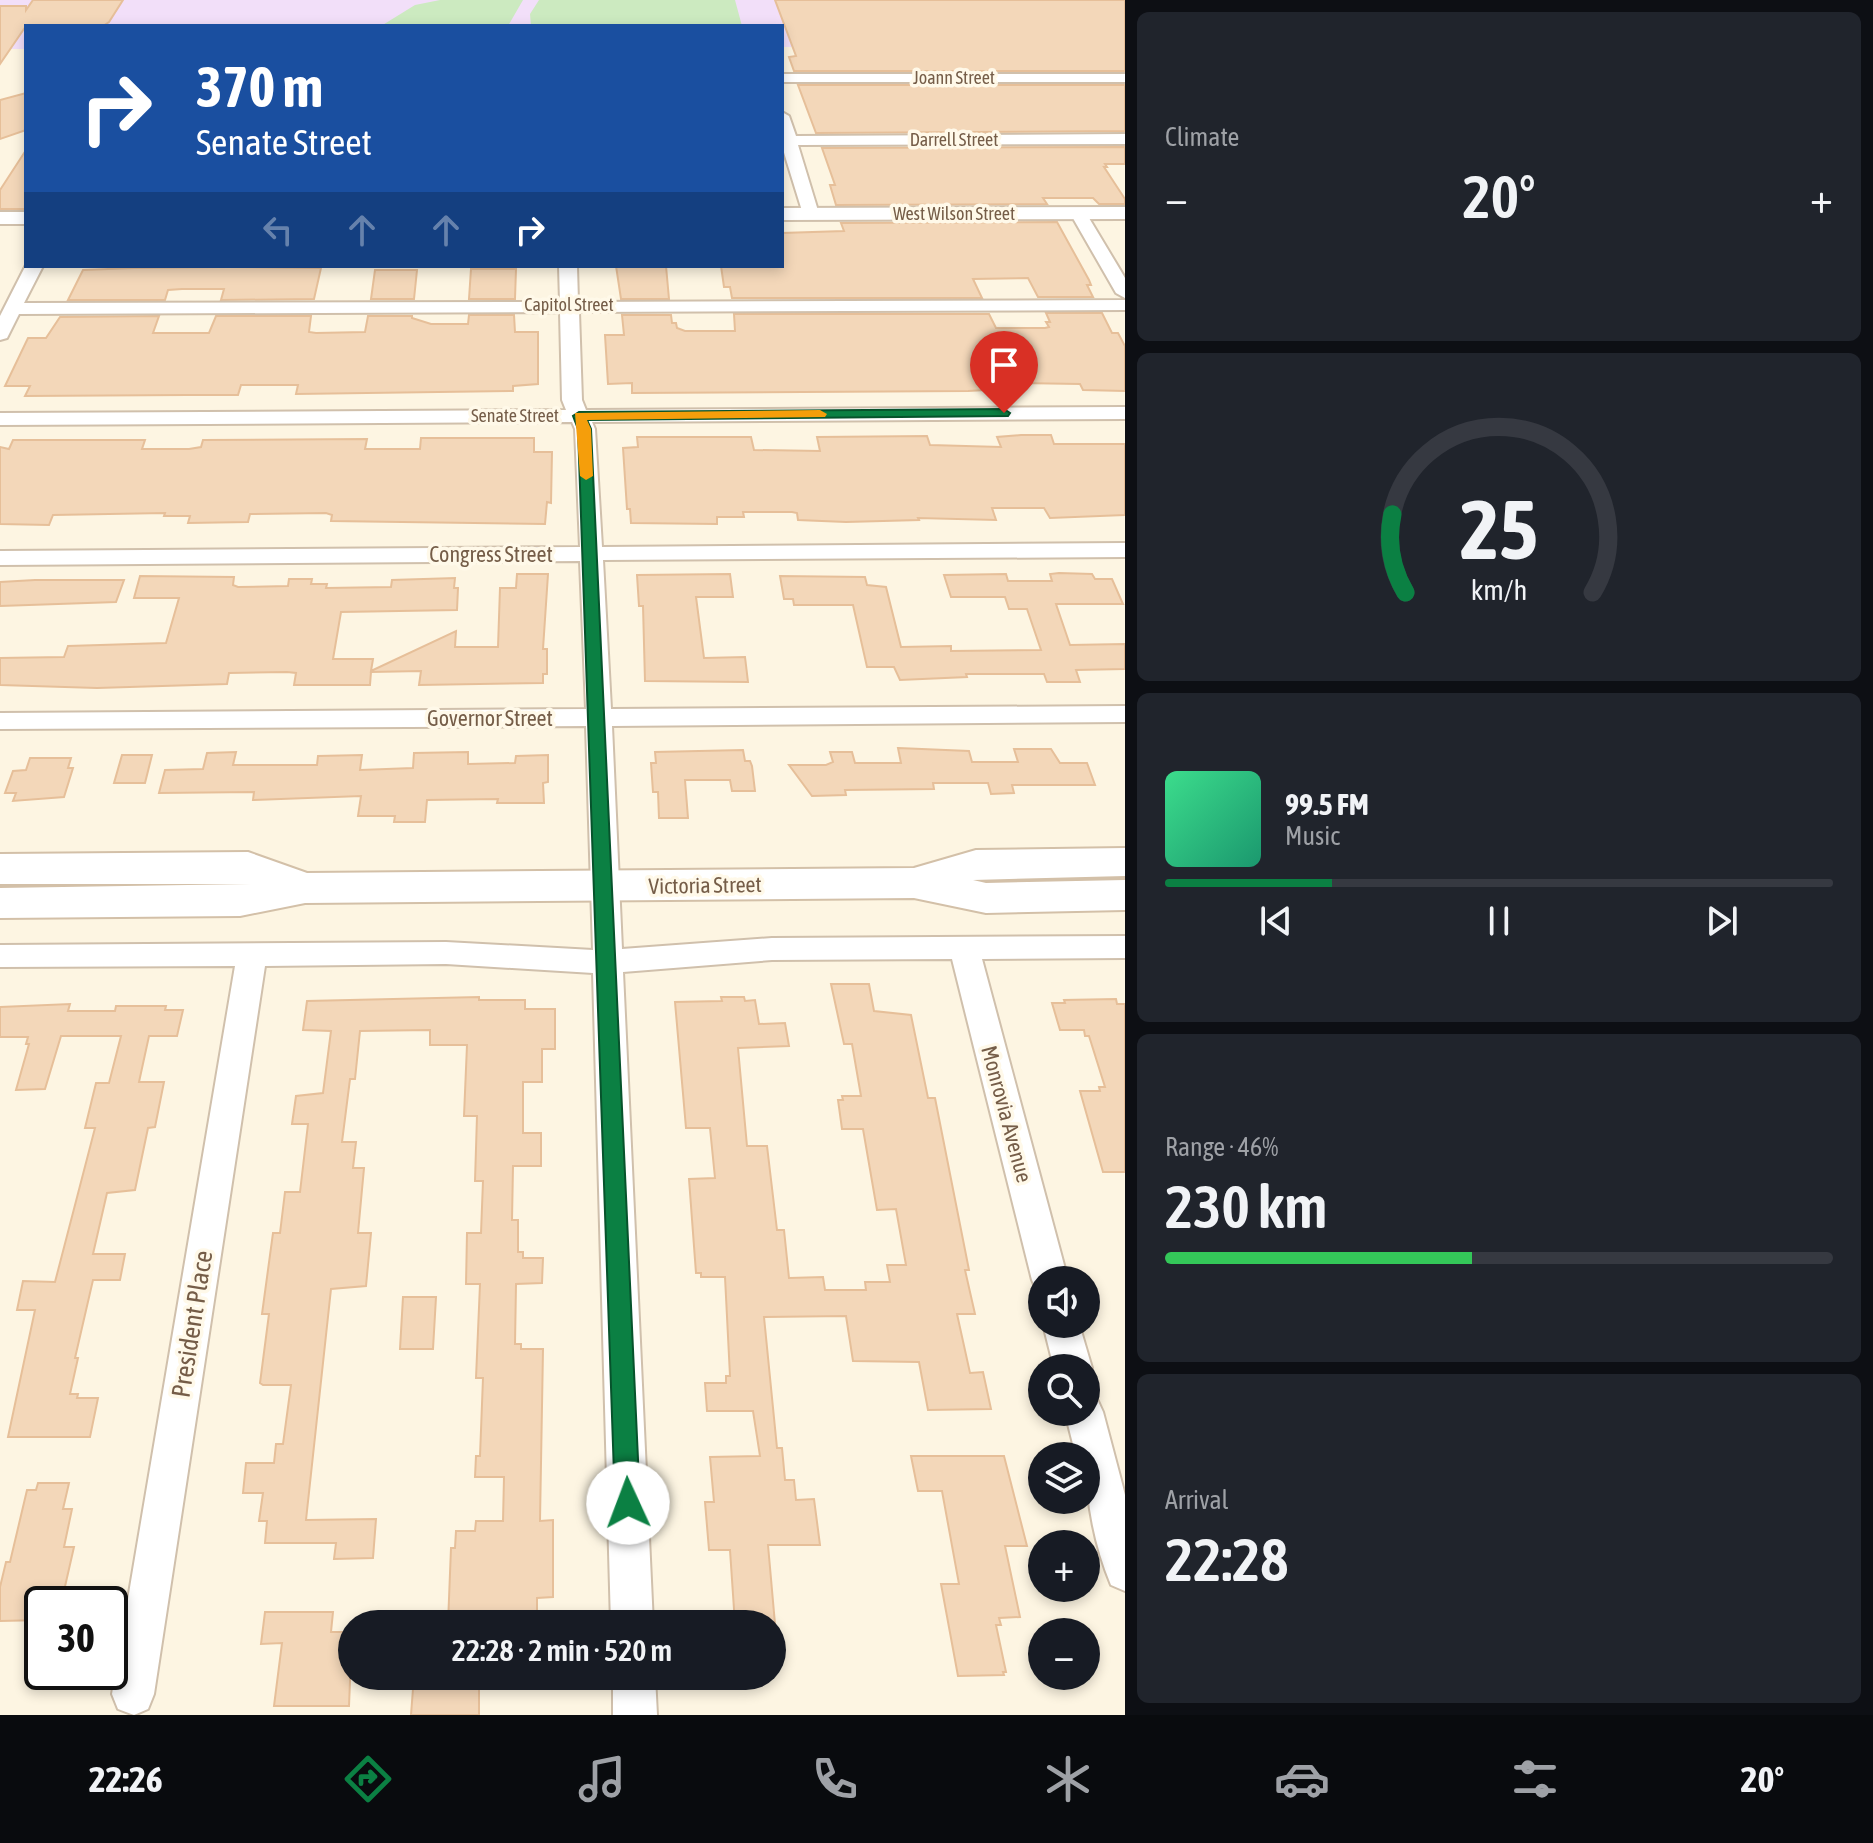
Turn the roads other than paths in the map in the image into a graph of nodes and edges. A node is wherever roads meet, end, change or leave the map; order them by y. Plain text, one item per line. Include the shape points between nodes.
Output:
1 (784, 78) edge
2 (1125, 78) edge
3 (1125, 139) edge
4 (786, 141) edge
5 (1078, 213) junction
6 (1125, 213) edge
7 (784, 214) edge
8 (811, 214) junction
9 (0, 218) edge
10 (24, 218) edge
11 (33, 268) edge
12 (568, 268) edge
13 (1125, 293) edge
14 (569, 305) junction
15 (1125, 305) edge
16 (12, 309) junction
17 (0, 334) edge
18 (1125, 413) edge
19 (579, 416) junction
20 (0, 419) edge
21 (1125, 550) edge
22 (589, 554) junction
23 (0, 558) edge
24 (1125, 714) edge
25 (599, 717) junction
26 (0, 721) edge
27 (1125, 862) edge
28 (0, 869) edge
29 (914, 883) junction
30 (603, 887) junction
31 (305, 888) junction
32 (1125, 895) edge
33 (0, 903) edge
34 (1125, 947) edge
35 (964, 948) junction
36 (252, 953) junction
37 (0, 956) edge
38 (608, 960) junction
39 (1046, 1266) edge
40 (1088, 1426) edge
41 (1125, 1571) edge
42 (631, 1610) edge
43 (634, 1690) edge
44 (133, 1694) dead end
45 (635, 1715) edge

1 - 2 street, Joann Street
3 - 4 street, Darrell Street
4 - 8 street
5 - 6 street, West Wilson Street
5 - 8 street, West Wilson Street
5 - 13 street
7 - 8 street, West Wilson Street
9 - 10 street
11 - 16 street
12 - 14 street
14 - 15 street, Capitol Street
14 - 16 street, Capitol Street
14 - 19 street via 572,400
16 - 17 street
18 - 19 street, Senate Street
19 - 20 street, Senate Street
19 - 22 street via 585,429
21 - 22 street, Congress Street
22 - 23 street, Congress Street
22 - 25 street
24 - 25 street, Governor Street
25 - 26 street, Governor Street
25 - 30 street
27 - 29 main road, Victoria Street via 976,865
28 - 31 main road, Victoria Street via 248,867
29 - 30 main road, Victoria Street
29 - 32 main road, Victoria Street via 986,898
30 - 31 main road, Victoria Street
30 - 38 street
31 - 33 main road, Victoria Street via 240,901
34 - 35 street
35 - 38 street via 772,949
35 - 39 street, Monrovia Avenue
36 - 37 street
36 - 38 street
36 - 44 street, President Place
38 - 42 street
40 - 41 street
43 - 45 street

